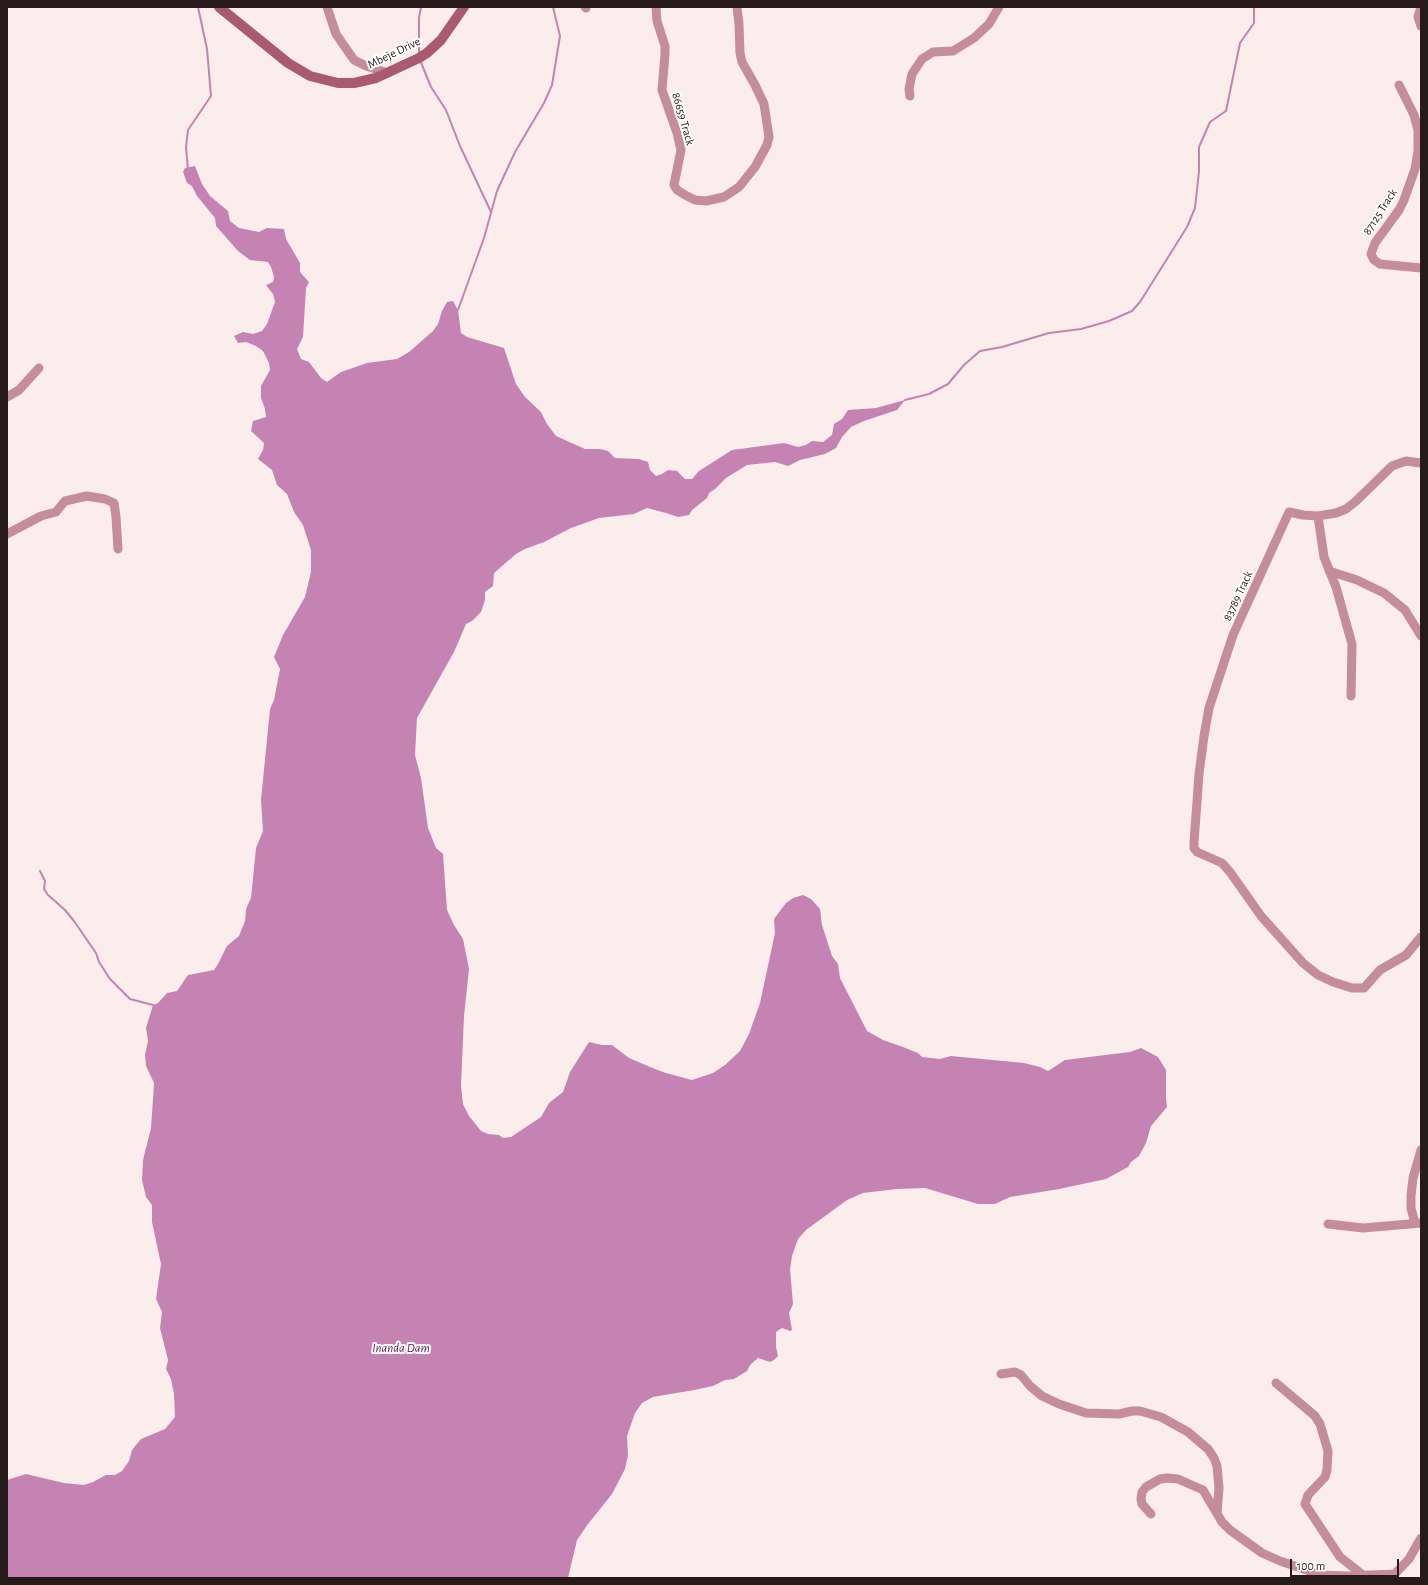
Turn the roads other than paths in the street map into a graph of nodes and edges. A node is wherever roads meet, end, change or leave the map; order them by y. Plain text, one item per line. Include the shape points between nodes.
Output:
1 (219, 7) edge
2 (327, 7) edge
3 (464, 7) edge
4 (656, 7) edge
5 (737, 7) edge
6 (999, 7) edge
7 (1421, 7) edge
8 (1421, 26) edge
9 (388, 73) junction
10 (1399, 85) dead end
11 (910, 96) dead end
12 (1421, 268) edge
13 (39, 368) dead end
14 (7, 397) edge
15 (1421, 464) edge
16 (1318, 516) junction
17 (7, 534) edge
18 (118, 549) dead end
19 (1329, 571) junction
20 (1421, 636) edge
21 (1351, 696) dead end
22 (1421, 937) edge
23 (1421, 1150) edge
24 (1418, 1223) edge
25 (1328, 1224) dead end
26 (1001, 1374) dead end
27 (1276, 1384) dead end
28 (1217, 1513) junction
29 (1151, 1514) dead end
30 (1421, 1538) edge
31 (1363, 1575) junction
32 (1393, 1576) edge

1 - 9 street, Mbeje Drive via 288,63 310,76 338,83 354,83
2 - 9 street via 336,34 354,60
3 - 9 street, Mbeje Drive via 434,47 417,59
4 - 5 street, 86659 Track via 665,54 662,90 681,150 674,185 684,196 706,201 724,197 739,187 755,168 769,137 764,104 745,69 740,53
6 - 11 street via 989,24 974,38 953,51 933,52 922,59 912,74
7 - 8 street via 1418,17
10 - 12 street, 87125 Track via 1414,115 1418,130 1415,169 1399,210 1370,254 1380,264
13 - 14 street via 19,390
15 - 16 street, 83789 Track via 1406,461 1399,463 1383,474 1346,509
16 - 19 street
16 - 22 street, 83789 Track via 1289,512 1233,635 1207,715 1199,774 1194,848 1196,852 1222,863 1261,916 1303,963 1318,975 1334,982 1352,988 1364,988 1380,970 1406,955
17 - 18 street via 41,516 56,512 65,501 86,496 114,503
19 - 20 street via 1384,592 1405,610
19 - 21 street via 1352,644
23 - 24 street via 1411,1196 1411,1208
24 - 25 street via 1363,1228
26 - 28 street via 1015,1372 1042,1396 1086,1413 1119,1414 1140,1411 1161,1417 1188,1432 1208,1449 1217,1466
27 - 31 street via 1315,1416 1320,1424 1328,1451 1327,1470 1325,1477 1308,1495 1305,1504 1340,1557
28 - 29 street via 1203,1490 1189,1483 1167,1478 1152,1483 1142,1492 1142,1504
28 - 31 street via 1222,1522 1240,1538 1262,1553 1280,1561 1321,1575
30 - 32 street via 1409,1559
31 - 32 street

